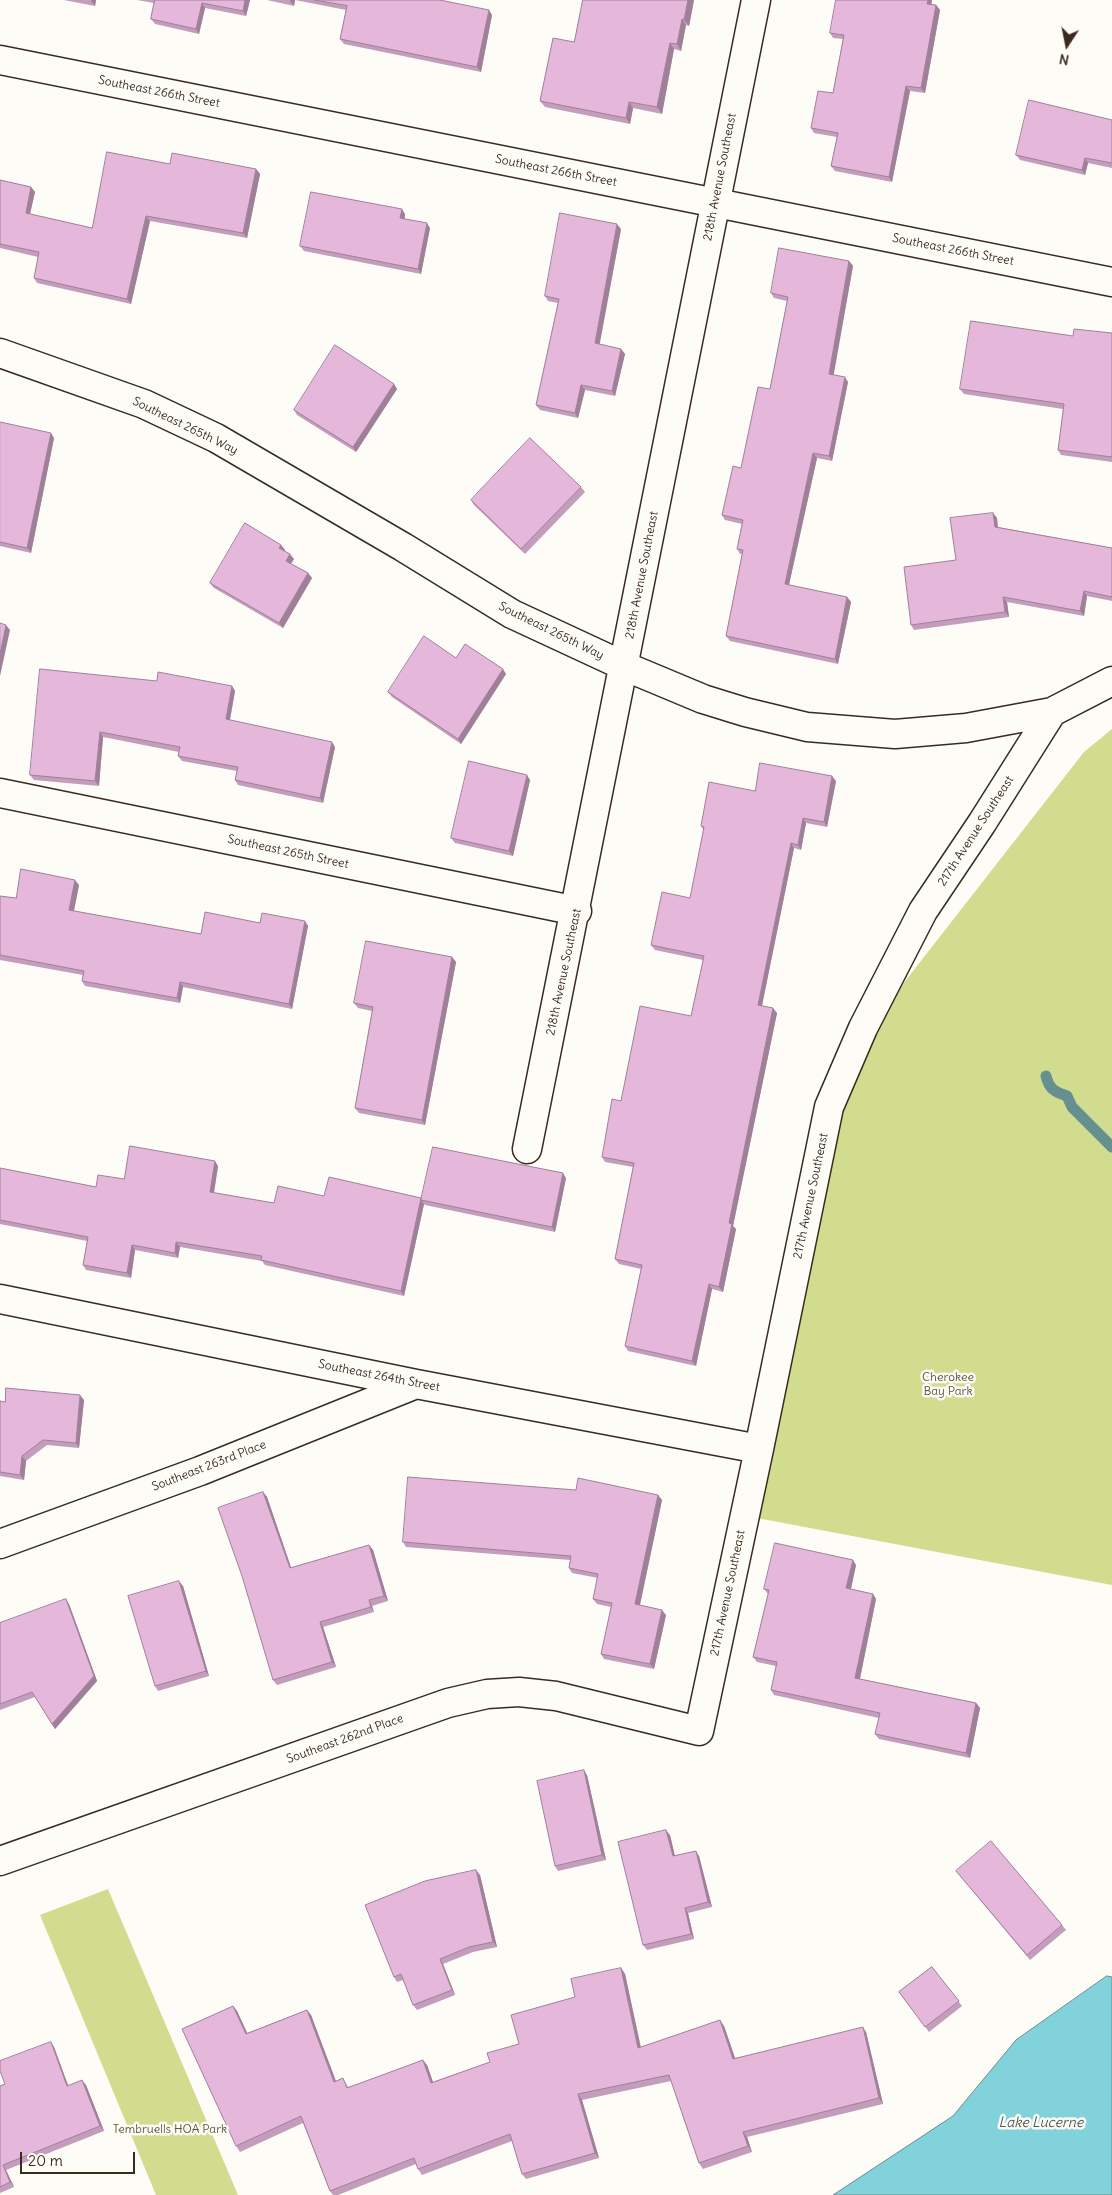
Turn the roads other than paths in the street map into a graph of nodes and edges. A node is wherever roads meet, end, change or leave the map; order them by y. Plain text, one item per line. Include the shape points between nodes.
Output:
1 (756, 0) edge
2 (0, 60) edge
3 (714, 202) junction
4 (1112, 282) edge
5 (0, 353) edge
6 (624, 666) junction
7 (1112, 681) edge
8 (1052, 712) junction
9 (0, 792) edge
10 (576, 911) junction
11 (527, 1149) dead end
12 (0, 1298) edge
13 (416, 1384) junction
14 (759, 1449) junction
15 (0, 1544) edge
16 (699, 1730) joint
17 (0, 1861) edge

1 - 3 street, 218th Avenue Southeast
2 - 3 street, Southeast 266th Street
3 - 4 street, Southeast 266th Street
3 - 6 street, 218th Avenue Southeast
5 - 6 street, Southeast 265th Way via 144,404 216,438 512,614
6 - 8 street, Southeast 265th Way via 703,699 808,727 895,734 966,728
6 - 10 street, 218th Avenue Southeast
7 - 8 street, Southeast 265th Way
8 - 14 street, 217th Avenue Southeast via 923,911 863,1028 829,1107
9 - 10 street, Southeast 265th Street
10 - 11 street, 218th Avenue Southeast
12 - 13 street, Southeast 264th Street
13 - 14 street, Southeast 264th Street
13 - 15 street, Southeast 263rd Place via 200,1471
14 - 16 street, 217th Avenue Southeast
16 - 17 street, Southeast 262nd Place via 556,1696 519,1692 487,1694 448,1703

